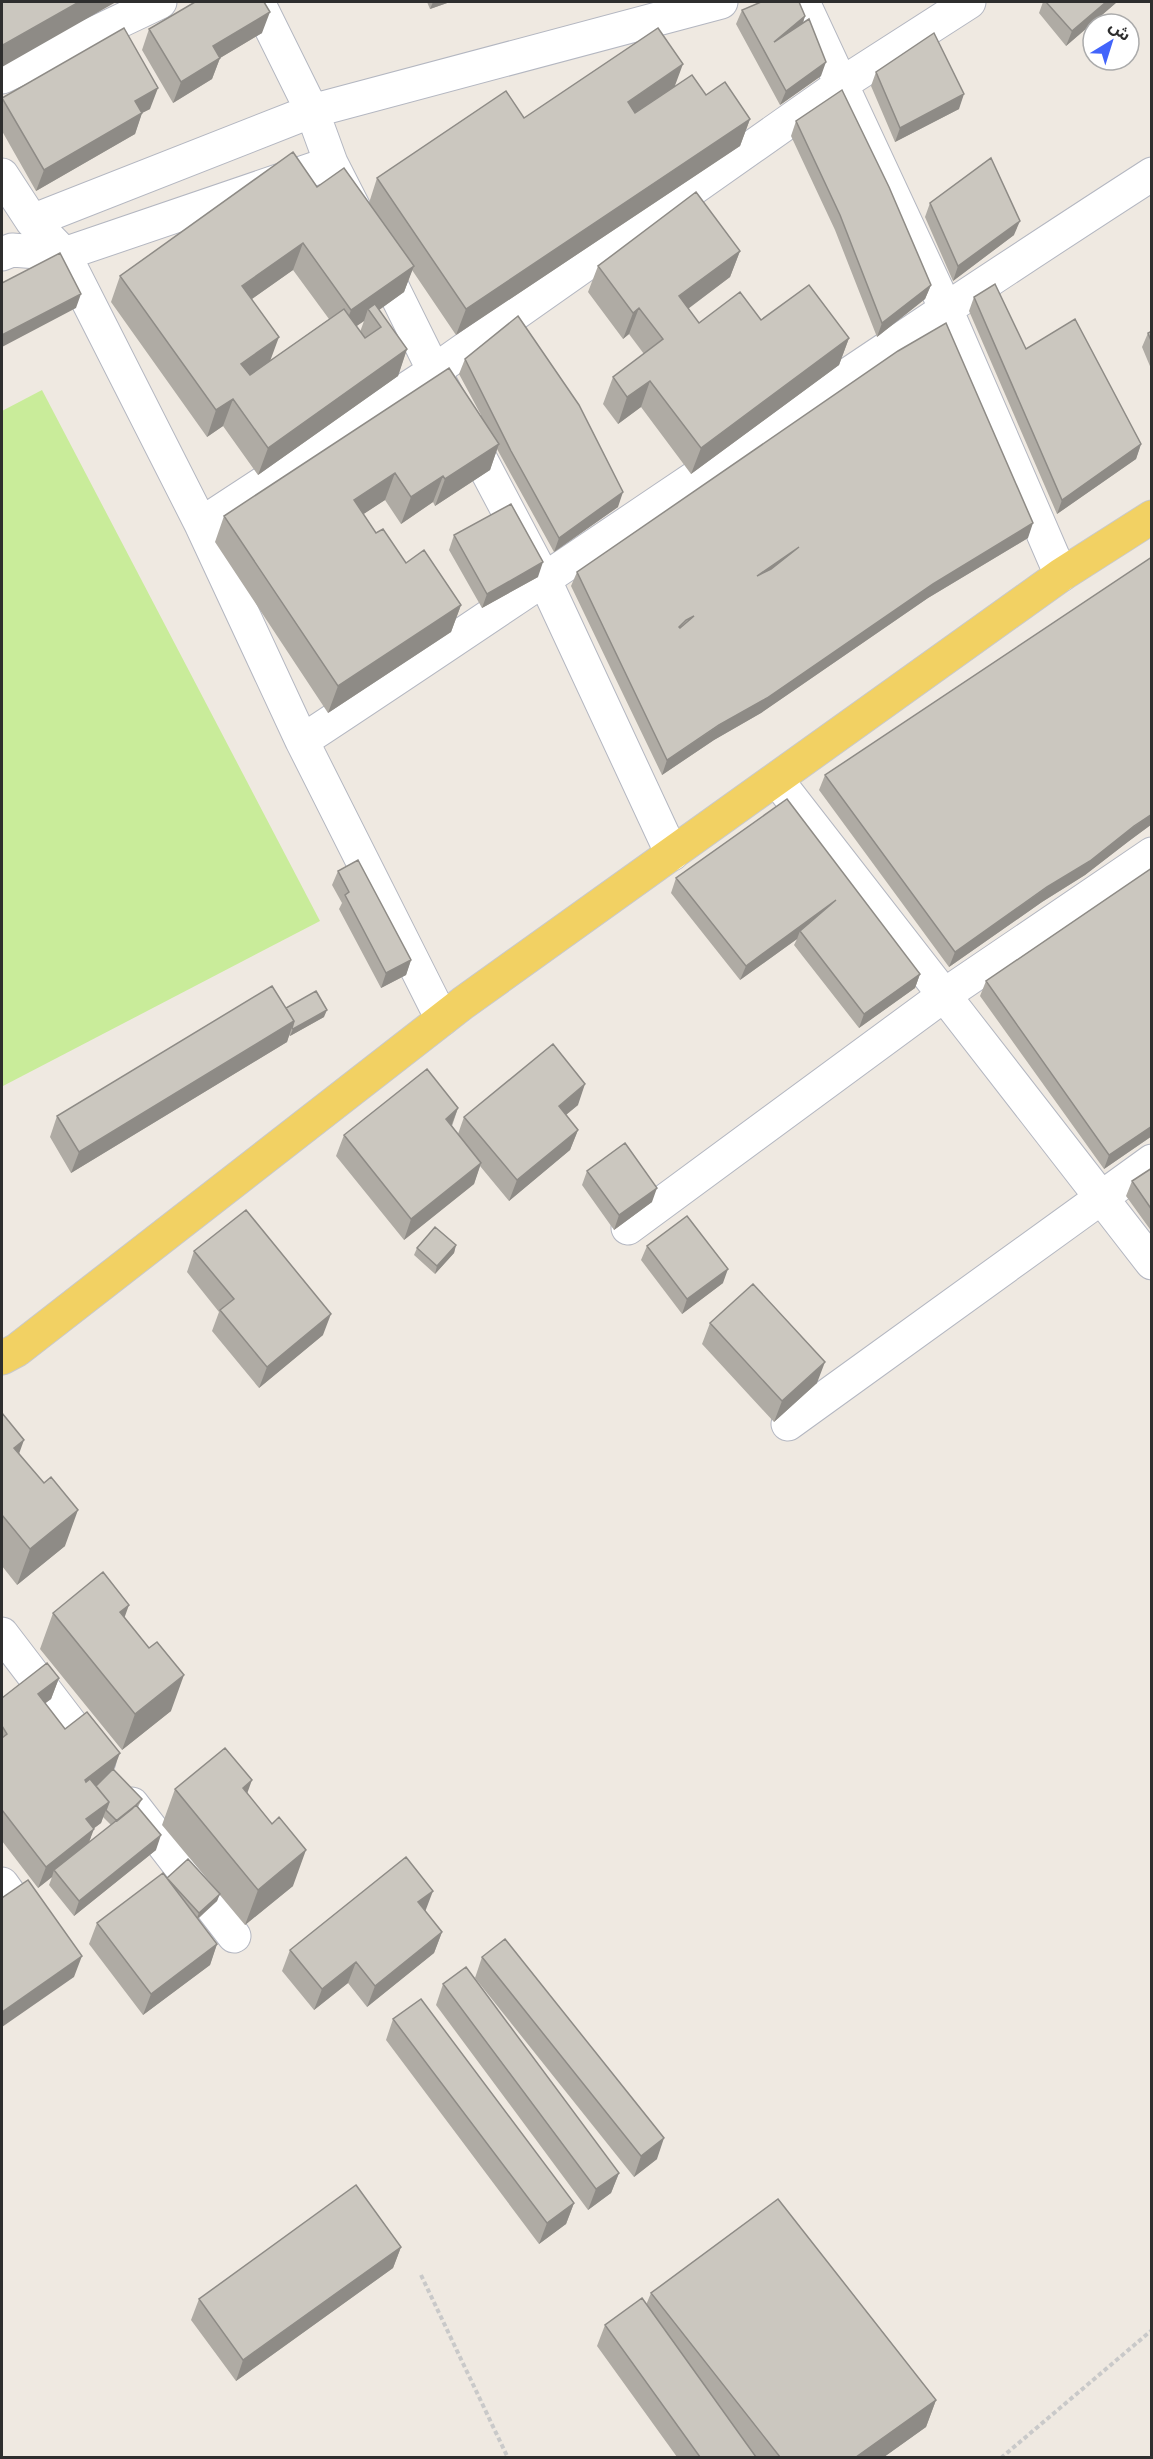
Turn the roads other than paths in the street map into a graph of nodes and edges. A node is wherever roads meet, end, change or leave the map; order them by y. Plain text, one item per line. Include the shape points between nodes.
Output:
1 (160, 2) edge
2 (258, 2) edge
3 (721, 2) edge
4 (803, 2) edge
5 (969, 2) edge
6 (2, 77) edge
7 (843, 83) junction
8 (312, 111) junction
9 (332, 164) junction
10 (1152, 174) edge
11 (2, 175) edge
12 (32, 221) junction
13 (2, 254) edge
14 (64, 254) junction
15 (945, 308) junction
16 (434, 371) junction
17 (1152, 517) edge
18 (201, 524) junction
19 (1061, 575) junction
20 (545, 581) junction
21 (302, 741) junction
22 (777, 780) junction
23 (672, 854) junction
24 (1152, 854) edge
25 (943, 996) junction
26 (442, 1019) junction
27 (1152, 1161) edge
28 (1099, 1197) junction
29 (628, 1228) edge
30 (1152, 1263) edge
31 (2, 1358) edge
32 (789, 1424) dead end
33 (2, 1634) edge
34 (2, 1884) edge
35 (30, 1923) edge
36 (234, 1936) dead end

1 - 6 street
2 - 8 street
3 - 8 street
4 - 7 street
5 - 7 street
7 - 15 street
7 - 16 street
8 - 9 street
8 - 12 street
9 - 14 street
9 - 16 street
10 - 15 street
11 - 12 street
12 - 14 street
13 - 14 street via 12,250
14 - 18 street
15 - 19 street
15 - 20 street
16 - 18 street
16 - 20 street
17 - 19 main road
18 - 21 street
19 - 22 main road
20 - 21 street
20 - 23 street
21 - 26 street
22 - 23 main road
22 - 25 street
23 - 26 main road
24 - 25 street
25 - 28 street
25 - 29 street
26 - 31 main road
27 - 28 street
28 - 30 street
28 - 32 street
33 - 36 street
34 - 35 street

